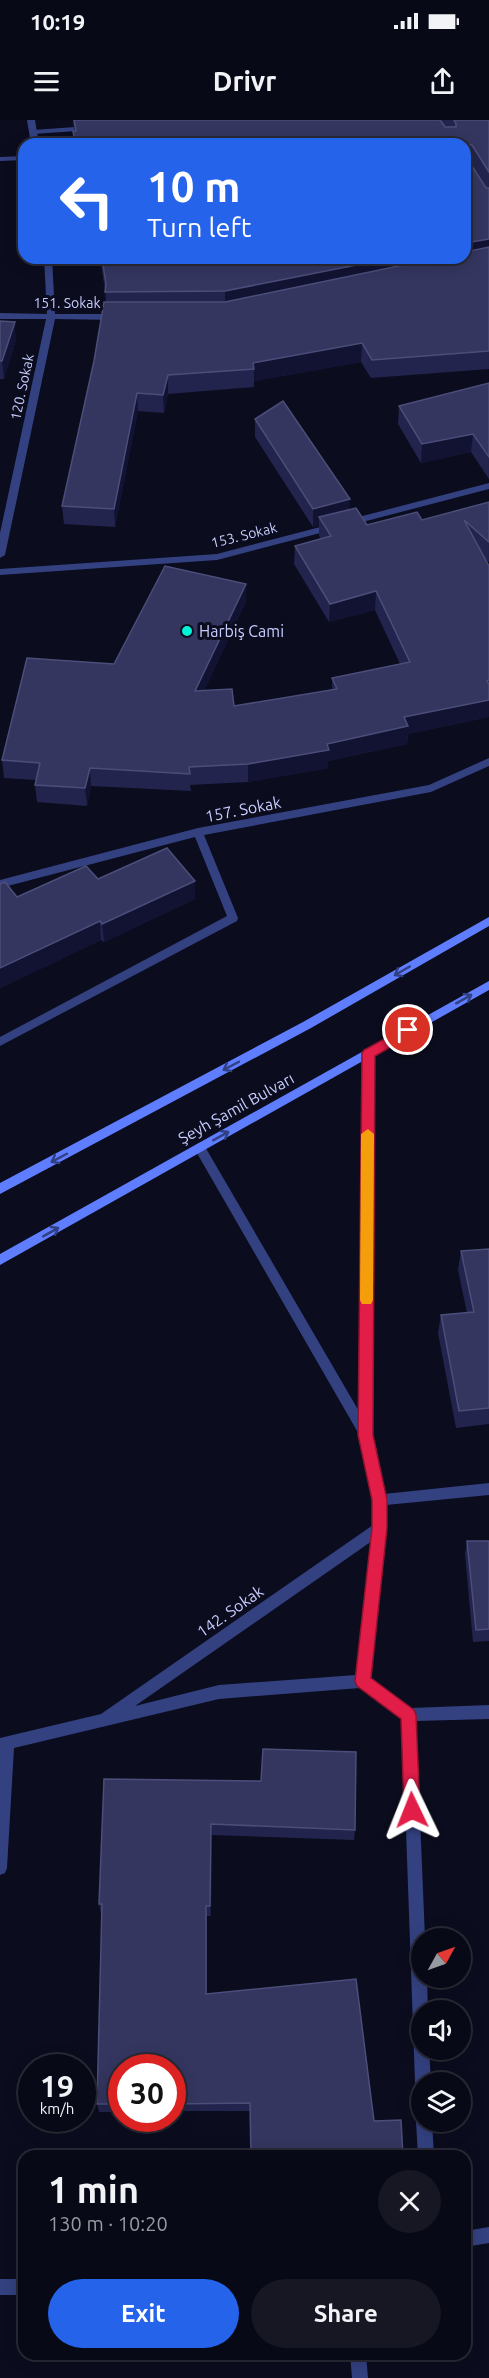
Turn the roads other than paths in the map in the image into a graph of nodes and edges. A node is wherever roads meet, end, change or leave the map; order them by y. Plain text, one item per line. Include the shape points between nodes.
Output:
1 (31, 120) edge
2 (102, 127) edge
3 (33, 132) junction
4 (34, 138) edge
5 (18, 158) edge
6 (0, 159) edge
7 (48, 264) edge
8 (0, 316) edge
9 (51, 317) junction
10 (120, 317) edge
11 (489, 486) edge
12 (0, 555) edge
13 (0, 572) edge
14 (489, 762) edge
15 (198, 832) junction
16 (0, 884) edge
17 (489, 921) edge
18 (489, 985) edge
19 (0, 1042) edge
20 (368, 1053) junction
21 (200, 1148) junction
22 (0, 1189) edge
23 (0, 1260) edge
24 (366, 1435) junction
25 (489, 1489) edge
26 (379, 1500) junction
27 (380, 1528) junction
28 (362, 1681) junction
29 (489, 1712) edge
30 (409, 1715) junction
31 (99, 1722) junction
32 (4, 1745) edge
33 (0, 1868) edge
34 (420, 2000) edge
35 (425, 2132) edge
36 (426, 2150) edge
37 (489, 2235) edge
38 (471, 2238) edge
39 (0, 2287) edge
40 (18, 2287) edge
41 (358, 2360) edge
42 (360, 2378) edge

1 - 3 street
2 - 3 street
3 - 4 street
5 - 6 street
7 - 9 street, 120. Sokak
8 - 9 street, 151. Sokak
9 - 10 street, 151. Sokak
9 - 12 street, 120. Sokak
11 - 13 street, 153. Sokak via 217,557
14 - 15 street, 157. Sokak via 431,788
15 - 16 street, 157. Sokak
15 - 19 street via 233,918
17 -> 22 main road via 307,1025
20 -> 18 main road, Şeyh Şamil Bulvarı
21 -> 20 main road, Şeyh Şamil Bulvarı
20 - 24 street
23 -> 21 main road, Şeyh Şamil Bulvarı
21 - 24 street
24 - 26 street
25 - 26 street
26 - 27 street
27 - 28 street
27 - 31 street, 142. Sokak
28 - 30 street
28 - 31 street via 219,1692
29 - 30 street
30 - 34 street
31 - 32 street
32 - 33 street
35 - 36 street
37 - 38 street
39 - 40 street
41 - 42 street

